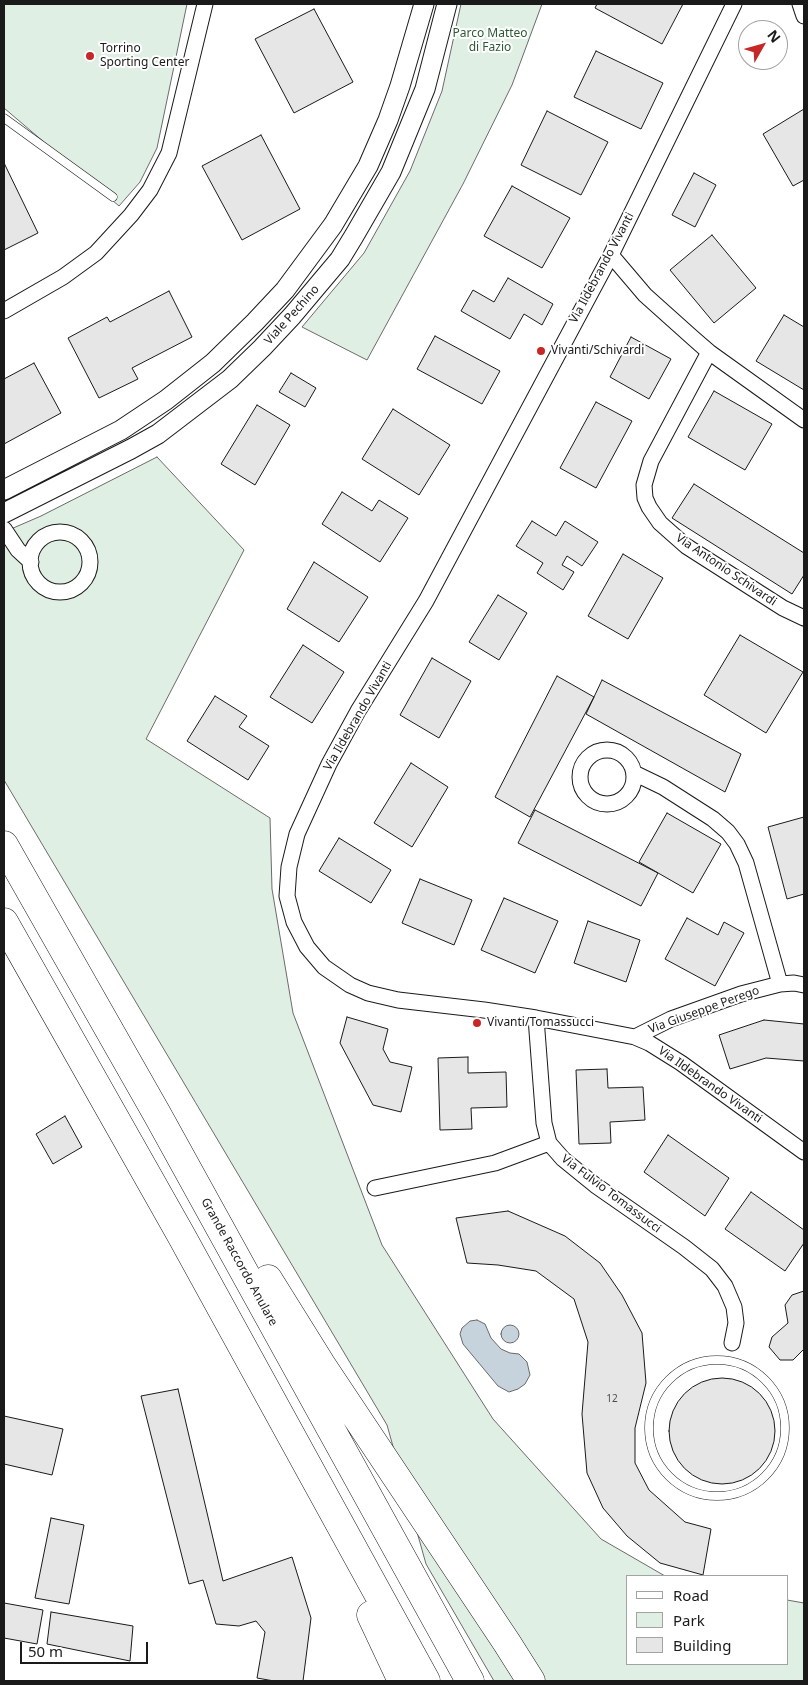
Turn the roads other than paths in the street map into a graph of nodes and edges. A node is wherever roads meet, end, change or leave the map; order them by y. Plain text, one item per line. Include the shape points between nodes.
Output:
1 (205, 4) edge
2 (424, 4) edge
3 (447, 4) edge
4 (734, 4) edge
5 (800, 4) edge
6 (804, 16) edge
7 (4, 118) edge
8 (113, 197) dead end
9 (610, 255) junction
10 (4, 311) edge
11 (709, 352) junction
12 (804, 420) edge
13 (4, 490) edge
14 (4, 514) edge
15 (4, 529) edge
16 (31, 562) dead end
17 (804, 618) edge
18 (634, 773) dead end
19 (4, 845) edge
20 (4, 922) edge
21 (780, 984) junction
22 (804, 985) edge
23 (536, 1018) junction
24 (635, 1037) junction
25 (157, 1114) junction
26 (549, 1143) junction
27 (804, 1152) edge
28 (375, 1188) dead end
29 (732, 1343) joint
30 (727, 1362) junction
31 (335, 1515) junction
32 (402, 1681) edge
33 (426, 1681) edge
34 (470, 1681) edge
35 (531, 1681) edge

1 - 10 street via 171,146 150,190 96,253 64,277
2 - 13 street, Viale Pechino via 400,86 370,161 333,225 285,290 213,363 166,400 121,430
3 - 14 street, Viale Pechino via 425,89 388,177 340,258 292,316 230,379 169,426
4 - 9 street, Via Ildebrando Vivanti
5 - 6 street
7 - 8 lane
9 - 11 street via 658,308
9 - 23 street, Via Ildebrando Vivanti via 426,601 329,764 297,834 288,874 288,904 299,934 320,963 350,985 398,1000
11 - 12 street
11 - 17 street, Via Antonio Schivardi via 651,461 644,485 645,498 656,518 686,546
15 - 16 street
18 - 21 street via 713,819 737,844 746,864
19 - 25 highway, Grande Raccordo Anulare
20 - 31 highway
21 - 22 street, Via Giuseppe Perego
21 - 24 street, Via Giuseppe Perego via 730,997 671,1019
23 - 24 street, Via Ildebrando Vivanti
23 - 26 street
24 - 27 street, Via Ildebrando Vivanti via 668,1054
25 - 34 highway, Grande Raccordo Anulare
25 - 35 highway via 231,1220 321,1364
26 - 28 street via 495,1163
26 - 29 street, Via Fulvio Tomassucci via 563,1159 596,1185 712,1269 725,1286 734,1307 736,1323
29 - 30 lane
30 - 30 lane via 748,1366 775,1390 786,1424 779,1460 756,1486 722,1498 686,1490 659,1466 648,1432 656,1397 679,1370 713,1359
31 - 32 highway via 366,1603
31 - 33 highway

